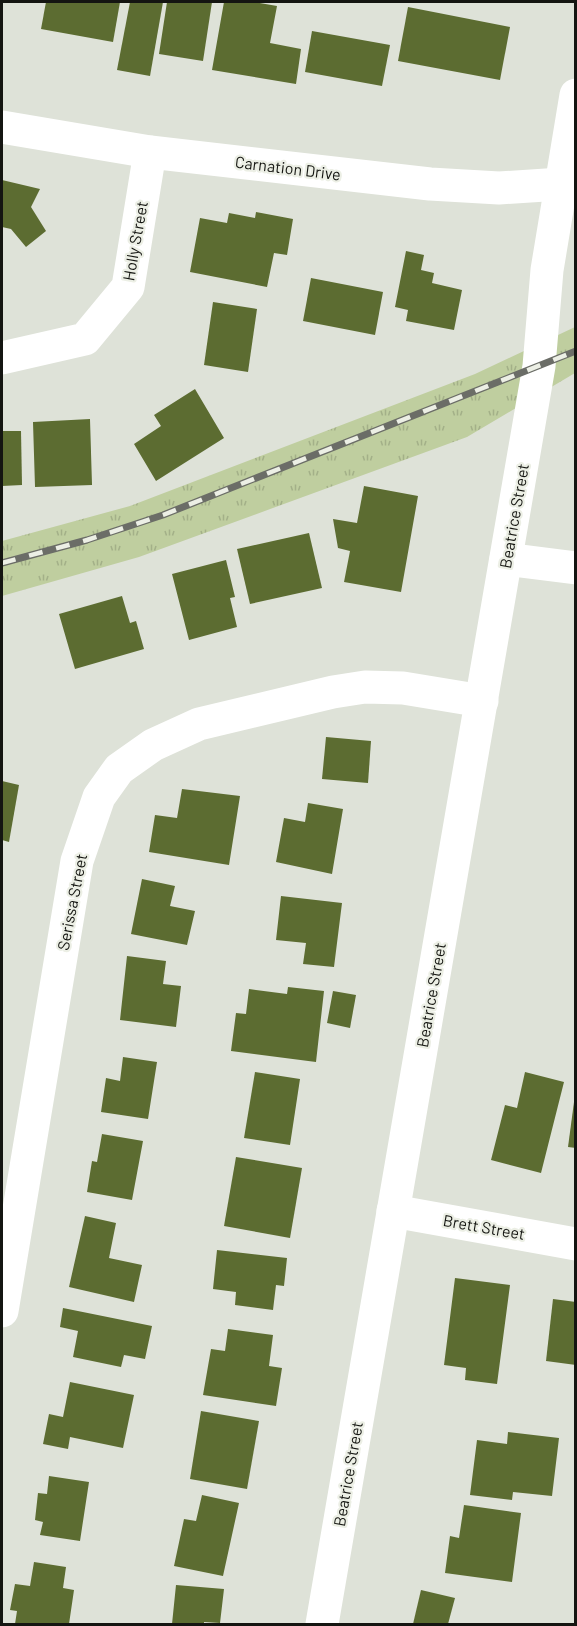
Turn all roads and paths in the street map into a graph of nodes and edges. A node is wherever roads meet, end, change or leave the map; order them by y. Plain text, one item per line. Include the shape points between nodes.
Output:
1 (576, 95) edge
2 (2, 127) edge
3 (150, 152) junction
4 (571, 192) edge
5 (2, 358) edge
6 (507, 559) junction
7 (576, 568) edge
8 (482, 702) junction
9 (393, 1211) junction
10 (576, 1244) edge
11 (2, 1311) edge
12 (322, 1624) edge

1 - 4 street, Beatrice Street
2 - 3 street, Carnation Drive
3 - 4 street, Carnation Drive via 430,184
3 - 5 street, Holly Street via 128,287 85,339
4 - 6 street, Beatrice Street via 565,270 539,366
6 - 7 street
6 - 8 street, Beatrice Street
8 - 9 street, Beatrice Street
8 - 11 street, Serissa Street via 403,688 365,687 333,692 199,724 153,745 119,769 99,797 77,861
9 - 10 street, Brett Street
9 - 12 street, Beatrice Street

